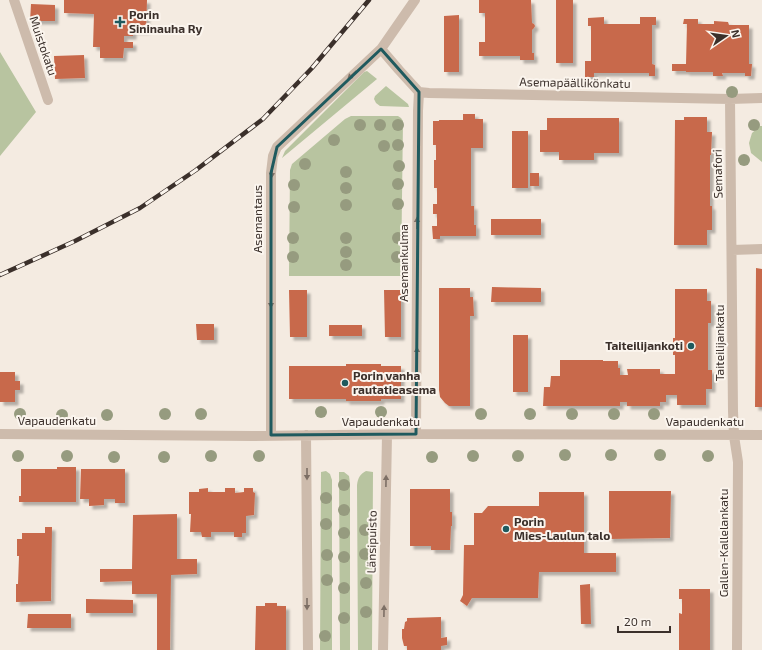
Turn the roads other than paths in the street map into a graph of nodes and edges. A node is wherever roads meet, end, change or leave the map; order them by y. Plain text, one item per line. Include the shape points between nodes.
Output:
1 (14, 0) edge
2 (415, 0) edge
3 (381, 49) junction
4 (419, 92) junction
5 (762, 98) edge
6 (730, 99) junction
7 (48, 100) dead end
8 (762, 249) edge
9 (732, 250) junction
10 (0, 434) edge
11 (416, 434) junction
12 (271, 435) junction
13 (306, 435) junction
14 (387, 435) junction
15 (762, 435) edge
16 (734, 436) junction
17 (308, 650) edge
18 (383, 650) edge
19 (737, 650) edge

1 - 7 street, Muistokatu
2 - 3 street, Asemantaus
3 - 4 street
3 -> 12 street, Asemantaus via 277,147 273,156
4 - 6 street, Asemapäällikönkatu
11 -> 4 street, Asemankulma
5 - 6 street
6 - 9 street, Semafori
8 - 9 street
9 - 16 street, Taiteilijankatu
10 - 12 street, Vapaudenkatu
11 - 14 street, Vapaudenkatu
11 - 16 street, Vapaudenkatu
12 - 13 street, Vapaudenkatu
13 - 14 street, Vapaudenkatu
13 -> 17 street
18 -> 14 street, Länsipuisto
15 - 16 street, Vapaudenkatu
16 - 19 street, Gallen-Kallelankatu via 738,462

